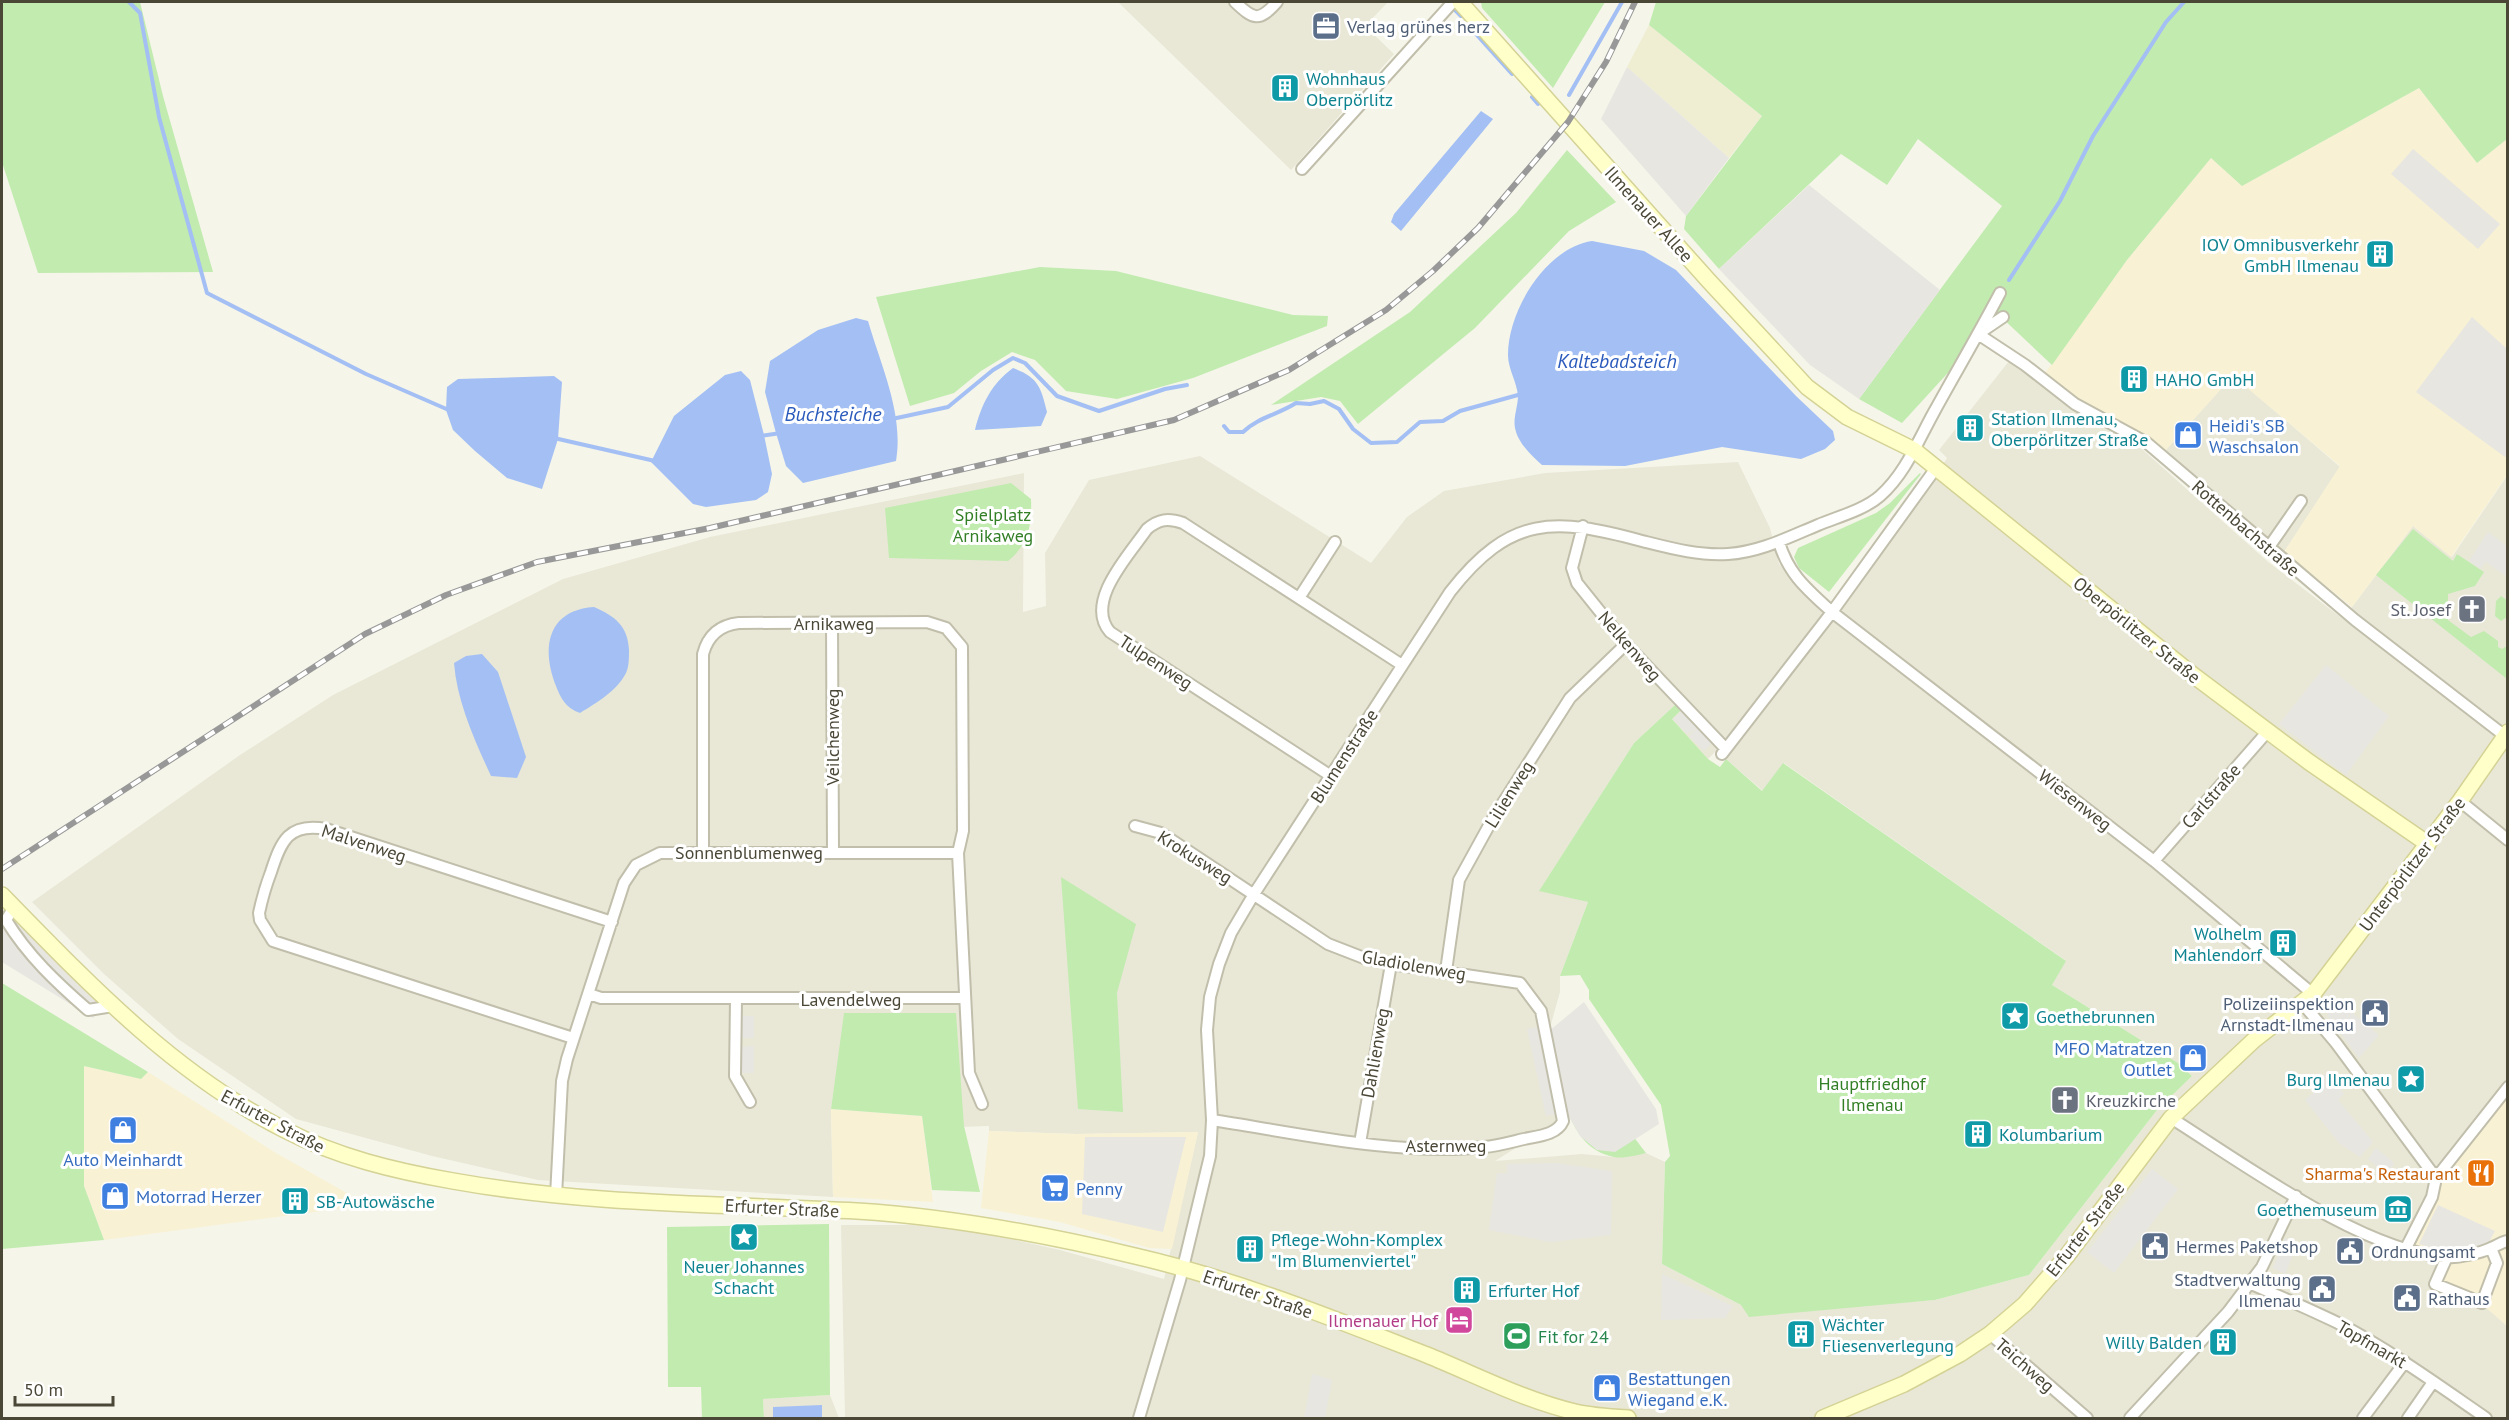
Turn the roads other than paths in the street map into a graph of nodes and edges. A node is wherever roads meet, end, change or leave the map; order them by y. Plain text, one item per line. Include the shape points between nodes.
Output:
1 (1235, 2) edge
2 (1277, 2) edge
3 (1453, 2) edge
4 (1460, 2) edge
5 (1302, 169) dead end
6 (2000, 293) dead end
7 (2003, 317) dead end
8 (1978, 334) junction
9 (1847, 417) joint
10 (1914, 450) junction
11 (1936, 468) junction
12 (2301, 501) dead end
13 (1583, 526) junction
14 (1335, 542) dead end
15 (1779, 542) junction
16 (2269, 547) junction
17 (1299, 598) junction
18 (1832, 612) junction
19 (831, 623) junction
20 (1626, 644) junction
21 (1402, 665) junction
22 (2268, 731) junction
23 (2506, 734) edge
24 (1331, 776) junction
25 (2460, 801) junction
26 (1135, 826) dead end
27 (2508, 840) edge
28 (2428, 844) junction
29 (703, 852) junction
30 (833, 852) junction
31 (958, 853) junction
32 (2154, 861) junction
33 (1254, 894) junction
34 (7, 901) edge
35 (612, 922) junction
36 (1391, 964) junction
37 (1446, 971) junction
38 (589, 994) junction
39 (965, 998) junction
40 (736, 999) junction
41 (2308, 999) junction
42 (113, 1006) junction
43 (1541, 1011) joint
44 (573, 1038) junction
45 (2508, 1087) edge
46 (750, 1102) dead end
47 (982, 1104) dead end
48 (2171, 1118) junction
49 (1212, 1120) junction
50 (1360, 1143) junction
51 (2436, 1178) junction
52 (556, 1196) junction
53 (2296, 1196) junction
54 (2508, 1241) edge
55 (2406, 1248) junction
56 (2492, 1248) junction
57 (2447, 1257) junction
58 (1182, 1268) junction
59 (2249, 1283) junction
60 (1990, 1335) junction
61 (2405, 1362) junction
62 (2433, 1382) junction
63 (1139, 1419) edge
64 (1628, 1419) edge
65 (1823, 1419) edge
66 (2087, 1419) edge
67 (2130, 1419) edge
68 (2363, 1419) edge
69 (2408, 1419) edge
70 (2486, 1419) edge

1 - 2 street via 1248,15 1257,17
3 - 5 street
4 - 9 main road, Ilmenauer Allee via 1775,353 1807,387
6 - 8 street
7 - 8 street
8 - 10 street
8 - 16 street, Rottenbachstraße via 2075,404 2147,443
9 - 10 main road, Oberpörlitzer Straße
10 - 11 main road, Oberpörlitzer Straße
10 - 15 street, Blumenstraße via 1878,498
11 - 18 street
11 - 22 main road, Oberpörlitzer Straße
12 - 16 street
13 - 15 street, Blumenstraße via 1670,549 1701,553 1728,554
13 - 20 street, Nelkenweg via 1572,568 1574,577
13 - 21 street, Blumenstraße via 1536,528 1490,550 1468,568
14 - 17 street
15 - 18 street via 1784,560 1797,581
16 - 23 street, Rottenbachstraße via 2355,620
17 - 21 street, Tulpenweg
17 - 24 street, Tulpenweg via 1183,523 1164,519 1147,529 1103,595 1100,613 1110,632
18 - 20 street, Nelkenweg via 1724,751
18 - 32 street, Wiesenweg
19 - 29 street, Arnikaweg via 727,624 706,642 702,676
19 - 30 street, Veilchenweg
19 - 31 street, Arnikaweg via 927,622 946,628 962,647 963,831
20 - 37 street, Lilienweg via 1570,698 1492,820 1459,880
21 - 24 street, Blumenstraße
22 - 28 main road, Oberpörlitzer Straße
22 - 32 street, Carlstraße
23 - 25 main road, Unterpörlitzer Straße
24 - 33 street, Blumenstraße
25 - 27 street
25 - 28 main road, Unterpörlitzer Straße
26 - 33 street, Krokusweg via 1161,833
28 - 41 main road, Unterpörlitzer Straße
29 - 30 street, Sonnenblumenweg
29 - 35 street, Sonnenblumenweg via 660,853 636,865 624,883
30 - 31 street, Sonnenblumenweg
31 - 39 street
32 - 41 street, Wiesenweg
33 - 36 street, Gladiolenweg via 1328,944
33 - 49 street, Blumenstraße via 1231,933 1210,997 1207,1070
34 - 42 main road, Erfurter Straße
34 - 42 street via 6,920 11,929 63,988 88,1010
35 - 38 street, Sonnenblumenweg
35 - 44 street, Malvenweg via 326,829 301,829 281,842 259,913 273,941
36 - 37 street, Gladiolenweg
36 - 50 street, Dahlienweg
37 - 43 street, Gladiolenweg via 1520,983
38 - 40 street, Lavendelweg via 601,998
38 - 44 street, Sonnenblumenweg
39 - 40 street, Lavendelweg
39 - 47 street via 969,1073
40 - 46 street via 735,1076
41 - 48 main road, Erfurter Straße via 2254,1040
41 - 51 street, Wiesenweg
42 - 52 main road, Erfurter Straße via 196,1077 233,1102 332,1152 418,1175
43 - 50 street, Asternweg via 1562,1112 1561,1127 1549,1134 1484,1147
44 - 52 street, Sonnenblumenweg via 562,1081
45 - 51 street
48 - 53 street
48 - 60 main road, Erfurter Straße via 2066,1257 2025,1304
49 - 50 street, Asternweg
49 - 58 street, Blumenstraße via 1210,1156
51 - 55 street via 2432,1197
52 - 58 main road, Erfurter Straße via 860,1211 967,1221 1060,1238
53 - 55 street via 2372,1237
53 - 59 street via 2262,1267
54 - 56 street
55 - 57 street
56 - 57 street
56 - 57 street via 2497,1263 2482,1303 2435,1284
58 - 63 street, Blumenstraße
58 - 64 main road, Erfurter Straße via 1426,1355 1537,1400 1578,1413
59 - 61 street, Topfmarkt via 2338,1324
59 - 67 street
60 - 65 main road, Erfurter Straße via 1904,1384
60 - 66 street, Teichweg
61 - 62 street, Topfmarkt
61 - 68 street
62 - 69 street
62 - 70 street, Topfmarkt

